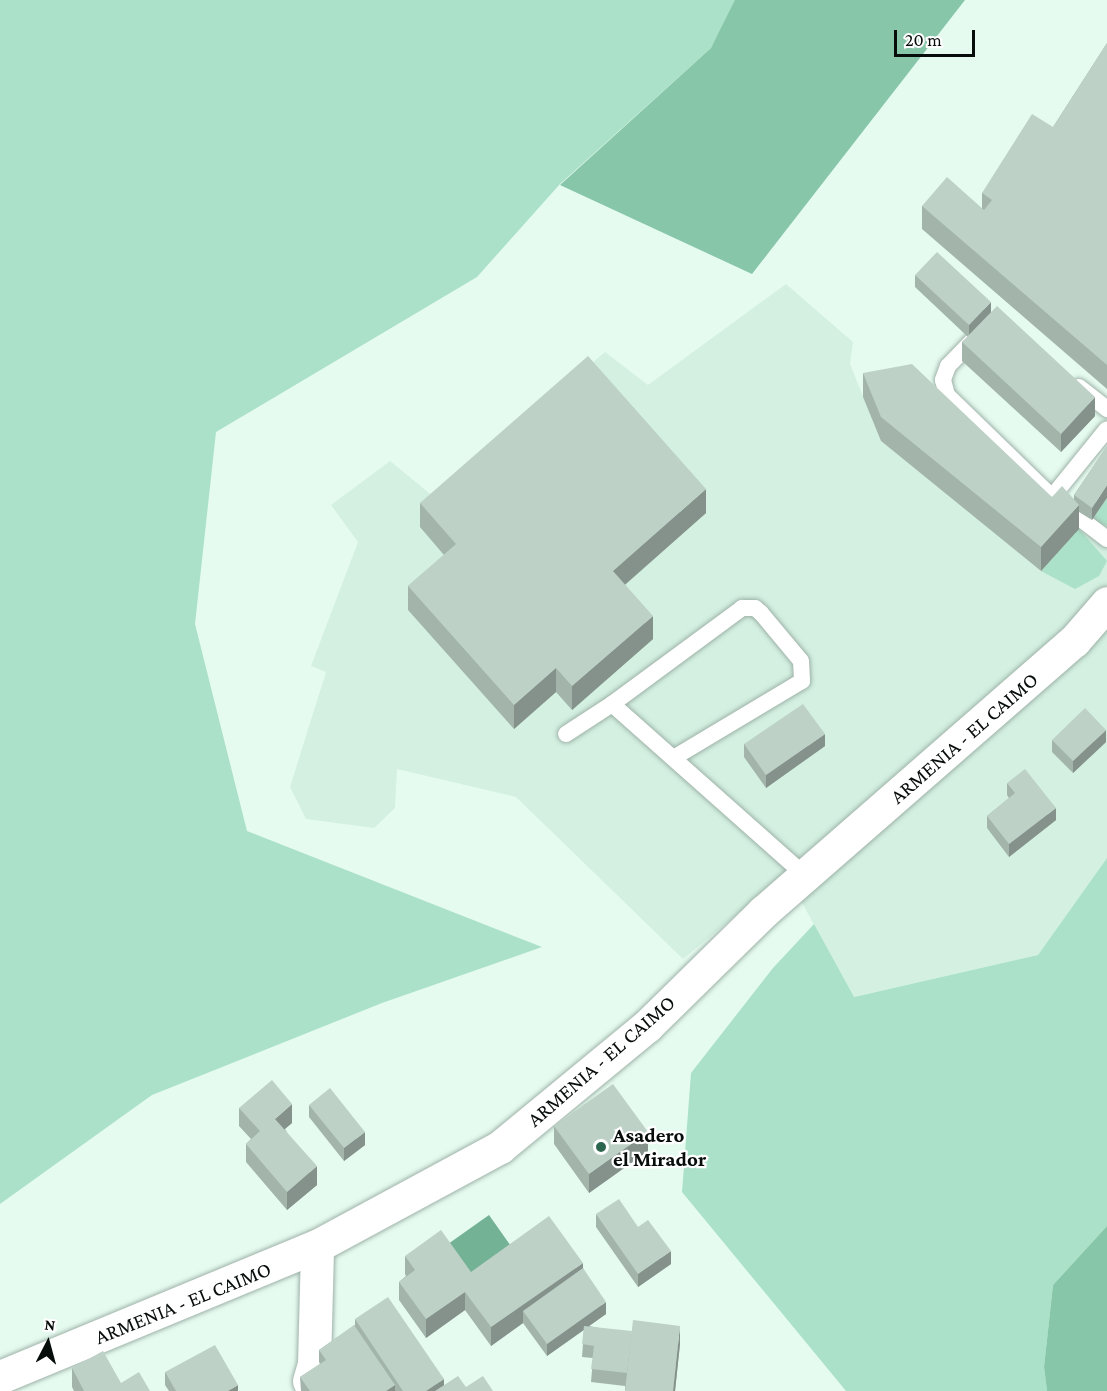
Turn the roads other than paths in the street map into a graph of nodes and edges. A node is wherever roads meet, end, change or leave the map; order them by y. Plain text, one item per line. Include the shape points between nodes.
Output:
1 (992, 323) edge
2 (1070, 379) edge
3 (1107, 409) edge
4 (1107, 429) edge
5 (1052, 496) junction
6 (1107, 539) edge
7 (1107, 603) edge
8 (612, 704) junction
9 (566, 734) dead end
10 (675, 757) junction
11 (806, 876) junction
12 (317, 1246) junction
13 (0, 1377) edge
14 (309, 1380) edge

1 - 5 lane via 948,366 943,387 946,395
2 - 3 lane
4 - 5 lane
5 - 6 lane
7 - 11 main road, ARMENIA - EL CAIMO via 1066,648
8 - 9 lane
8 - 10 lane
8 - 10 lane via 742,608 755,608 761,613 801,661 802,681
10 - 11 lane
11 - 12 main road, ARMENIA - EL CAIMO via 647,1026 500,1147
12 - 13 main road, ARMENIA - EL CAIMO
12 - 14 main road via 314,1364

